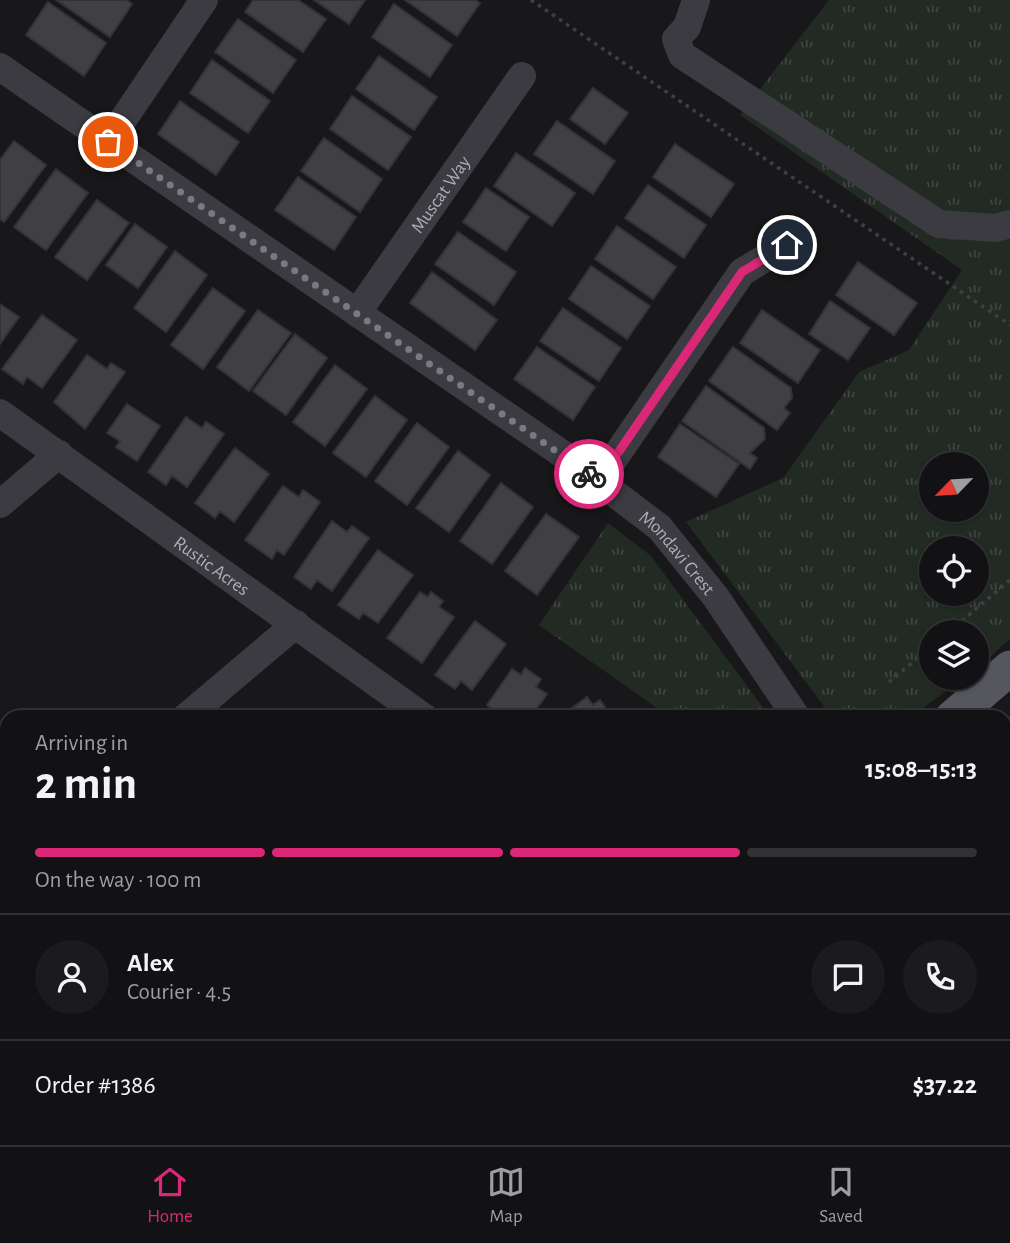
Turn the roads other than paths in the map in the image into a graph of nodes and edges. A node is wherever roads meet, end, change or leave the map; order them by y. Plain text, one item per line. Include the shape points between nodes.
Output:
1 (204, 0) edge
2 (696, 0) edge
3 (0, 67) edge
4 (522, 76) dead end
5 (108, 142) junction
6 (1010, 224) edge
7 (787, 245) dead end
8 (357, 313) junction
9 (0, 413) edge
10 (59, 454) junction
11 (598, 482) junction
12 (0, 504) edge
13 (296, 625) junction
14 (1010, 668) edge
15 (195, 710) edge
16 (414, 710) edge
17 (792, 710) edge
18 (961, 710) edge

1 - 5 street
2 - 6 street via 687,27 676,39 682,55 939,224 996,228
3 - 5 street, Mondavi Crest
4 - 8 street, Muscat Way
5 - 8 street, Mondavi Crest
7 - 11 street via 742,272
8 - 11 street, Mondavi Crest
9 - 10 street, Rustic Acres
10 - 12 street
10 - 13 street, Rustic Acres
11 - 17 street, Mondavi Crest via 659,527 715,596
13 - 15 street
13 - 16 street, Rustic Acres
14 - 18 main road

